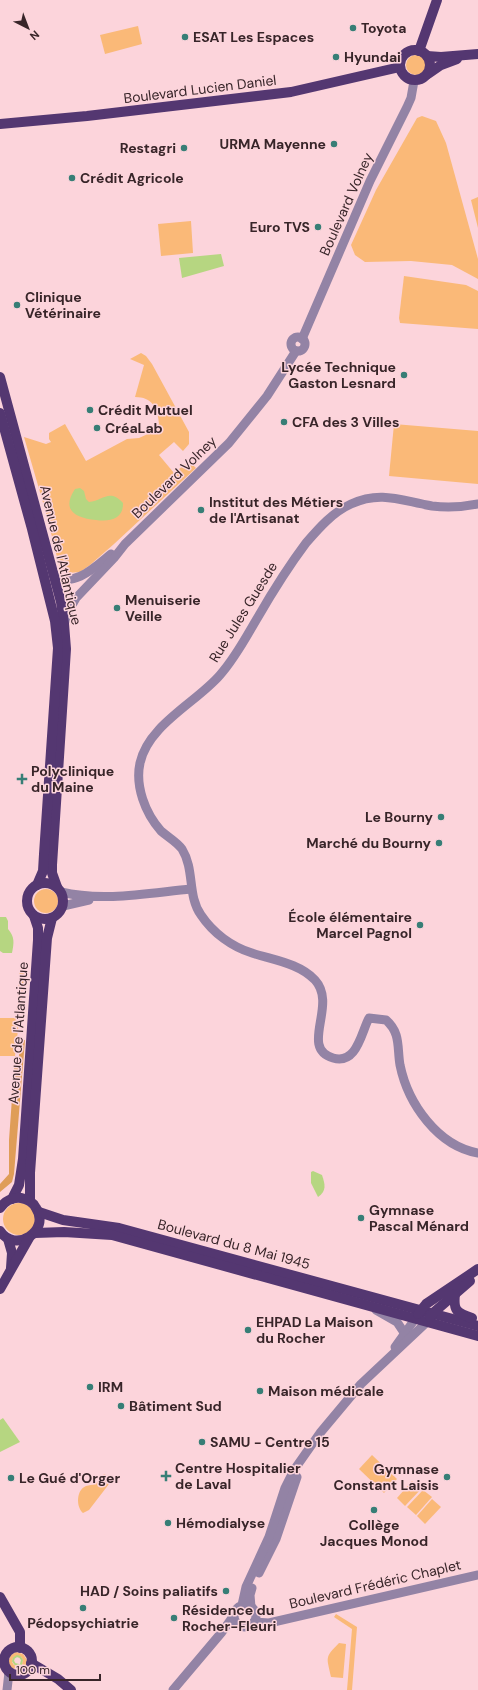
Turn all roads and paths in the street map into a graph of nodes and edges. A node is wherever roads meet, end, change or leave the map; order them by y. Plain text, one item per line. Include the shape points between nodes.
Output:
1 (437, 0) edge
2 (423, 53) junction
3 (478, 54) edge
4 (467, 56) junction
5 (400, 66) junction
6 (428, 74) junction
7 (414, 81) junction
8 (0, 124) edge
9 (0, 377) edge
10 (0, 413) edge
11 (478, 504) edge
12 (125, 544) junction
13 (53, 575) junction
14 (64, 624) junction
15 (37, 885) junction
16 (191, 889) junction
17 (59, 890) junction
18 (102, 897) junction
19 (63, 906) junction
20 (34, 916) junction
21 (52, 918) junction
22 (478, 1153) edge
23 (12, 1199) junction
24 (30, 1201) junction
25 (0, 1208) edge
26 (39, 1212) junction
27 (2, 1234) edge
28 (32, 1236) junction
29 (478, 1269) edge
30 (11, 1270) junction
31 (478, 1275) edge
32 (0, 1289) edge
33 (441, 1294) junction
34 (455, 1294) junction
35 (361, 1304) junction
36 (417, 1313) junction
37 (430, 1318) junction
38 (478, 1320) edge
39 (478, 1326) edge
40 (478, 1330) edge
41 (405, 1334) junction
42 (478, 1336) edge
43 (383, 1362) junction
44 (478, 1575) edge
45 (0, 1596) edge
46 (247, 1606) junction
47 (234, 1615) junction
48 (254, 1622) junction
49 (238, 1625) junction
50 (222, 1632) junction
51 (20, 1648) junction
52 (31, 1663) junction
53 (13, 1673) junction
54 (7, 1690) edge
55 (71, 1690) edge
56 (173, 1690) edge

1 - 2 main road
2 - 4 main road via 441,57
2 - 5 main road via 414,50 406,54 402,57
2 - 6 main road via 430,67
3 - 4 main road
4 - 6 main road via 441,65
5 - 7 main road via 403,74
5 - 8 main road, Boulevard Lucien Daniel via 284,93
6 - 7 main road
7 - 12 street, Boulevard Volney via 411,98 370,181 302,339 293,341 292,348 296,351 267,396 229,443
9 - 13 main road, Avenue de l'Atlantique
10 - 15 main road, Avenue de l'Atlantique via 52,603 58,648 44,860
11 - 16 street, Rue Jules Guesde via 446,507 383,496 365,498 331,517 315,532 290,564 234,658 220,676 152,738 140,762 141,793 145,806 160,830 181,848 191,873
12 - 13 street, Boulevard Volney via 84,575 68,579
12 - 14 street, Boulevard Volney via 76,598
13 - 14 main road, Avenue de l'Atlantique
14 - 17 main road, Avenue de l'Atlantique via 66,649 52,865 52,873
15 - 17 main road via 47,883
15 - 20 main road via 26,901 27,908
16 - 18 street
16 - 22 street, Rue Jules Guesde via 200,914 222,938 250,953 294,966 310,975 320,986 324,1007 317,1036 323,1052 334,1058 350,1055 358,1047 369,1018 386,1020 393,1026 404,1082 417,1108 436,1132 454,1145
17 - 18 street via 75,896
17 - 19 main road via 63,897
18 - 19 street
19 - 21 main road
20 - 21 main road via 46,920
20 - 23 main road, Avenue de l'Atlantique via 38,940 23,1160 19,1185
21 - 24 main road, Avenue de l'Atlantique via 46,946
23 - 24 main road
23 - 25 main road
24 - 26 main road
26 - 28 main road via 40,1223
26 - 36 main road, Boulevard du 8 Mai 1945 via 64,1220 119,1228
27 - 28 main road, Boulevard du 8 Mai 1945 via 15,1241
27 - 30 main road via 12,1253
28 - 30 main road
28 - 35 main road, Boulevard du 8 Mai 1945 via 64,1232 112,1235
29 - 33 main road
30 - 32 main road
31 - 34 main road
33 - 36 main road
33 - 37 main road via 433,1306
34 - 37 main road
34 - 38 main road via 454,1306 458,1312
35 - 36 main road, Boulevard du 8 Mai 1945 via 367,1300
35 - 41 street via 396,1322
36 - 37 main road, Boulevard du 8 Mai 1945
36 - 41 street
37 - 39 main road, Boulevard du 8 Mai 1945
37 - 40 main road
37 - 42 main road, Boulevard du 8 Mai 1945
37 - 43 street via 418,1332
41 - 43 street
43 - 46 street via 336,1412 294,1470 285,1488 269,1537 246,1587
44 - 48 street, Boulevard Frédéric Chaplet via 270,1623
45 - 51 main road via 20,1632
46 - 47 street via 236,1609
46 - 48 street via 256,1615
47 - 49 street
47 - 50 street
48 - 49 street via 247,1627
49 - 50 street
50 - 56 street
51 - 52 main road via 30,1655
51 - 53 main road via 12,1649 6,1654 4,1663
52 - 53 main road via 26,1672
52 - 55 main road
53 - 54 street

